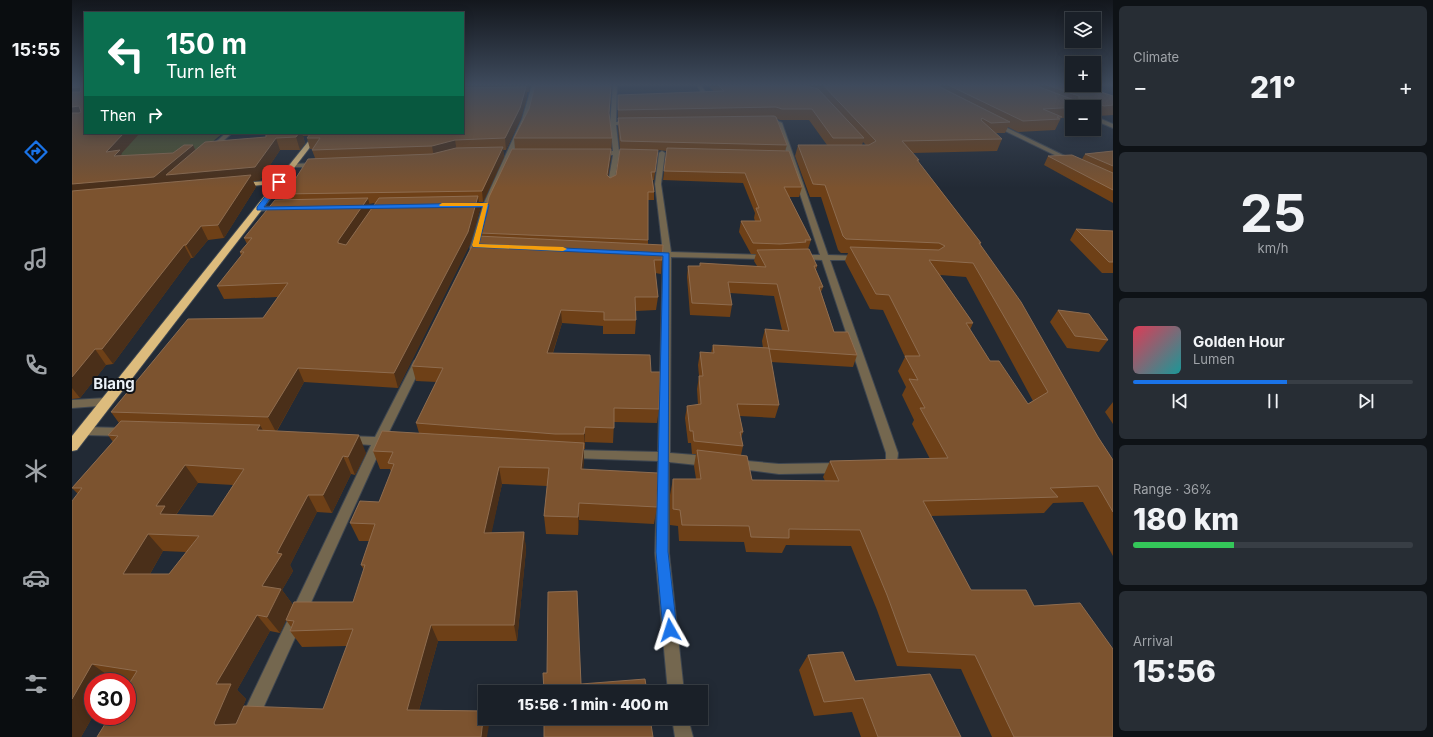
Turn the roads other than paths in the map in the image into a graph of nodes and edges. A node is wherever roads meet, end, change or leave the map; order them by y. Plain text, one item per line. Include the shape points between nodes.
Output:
1 (525, 119) edge
2 (614, 119) edge
3 (988, 120) edge
4 (1101, 121) edge
5 (759, 122) edge
6 (636, 123) edge
7 (613, 124) junction
8 (1113, 126) edge
9 (228, 134) edge
10 (312, 137) edge
11 (218, 143) junction
12 (226, 143) edge
13 (207, 153) edge
14 (593, 153) edge
15 (616, 153) junction
16 (639, 153) edge
17 (662, 153) edge
18 (325, 165) edge
19 (1078, 165) edge
20 (293, 166) junction
21 (279, 182) junction
22 (611, 183) edge
23 (233, 186) edge
24 (291, 208) edge
25 (259, 209) junction
26 (651, 253) edge
27 (667, 254) junction
28 (825, 256) junction
29 (791, 257) edge
30 (777, 258) edge
31 (864, 258) edge
32 (468, 259) edge
33 (424, 350) edge
34 (107, 402) junction
35 (72, 404) edge
36 (84, 431) junction
37 (132, 432) edge
38 (340, 440) edge
39 (379, 441) junction
40 (403, 443) edge
41 (72, 446) edge
42 (564, 454) edge
43 (663, 457) junction
44 (848, 467) edge
45 (870, 467) edge
46 (675, 685) edge
47 (681, 725) edge
48 (241, 737) edge
49 (684, 737) edge

1 - 32 street via 482,205 479,246
2 - 7 street
3 - 19 street
4 - 8 street
5 - 28 street via 779,123
6 - 7 street
7 - 15 street
9 - 11 street
10 - 20 highway
11 - 12 street
11 - 13 street
14 - 15 street
15 - 16 street
15 - 22 street
17 - 27 street via 658,184
18 - 20 street
20 - 21 highway
21 - 23 main road
21 - 25 highway
24 - 25 street
25 - 34 highway
26 - 27 street
27 - 30 street
27 - 43 street
28 - 29 street
28 - 31 street
28 - 45 street via 892,453 892,460 886,466
33 - 39 street
34 - 35 street
34 - 36 highway
36 - 37 street
36 - 41 highway
38 - 39 street
39 - 40 street
39 - 48 street
42 - 43 street
43 - 44 street via 779,469
43 - 46 street via 662,552
47 - 49 street

